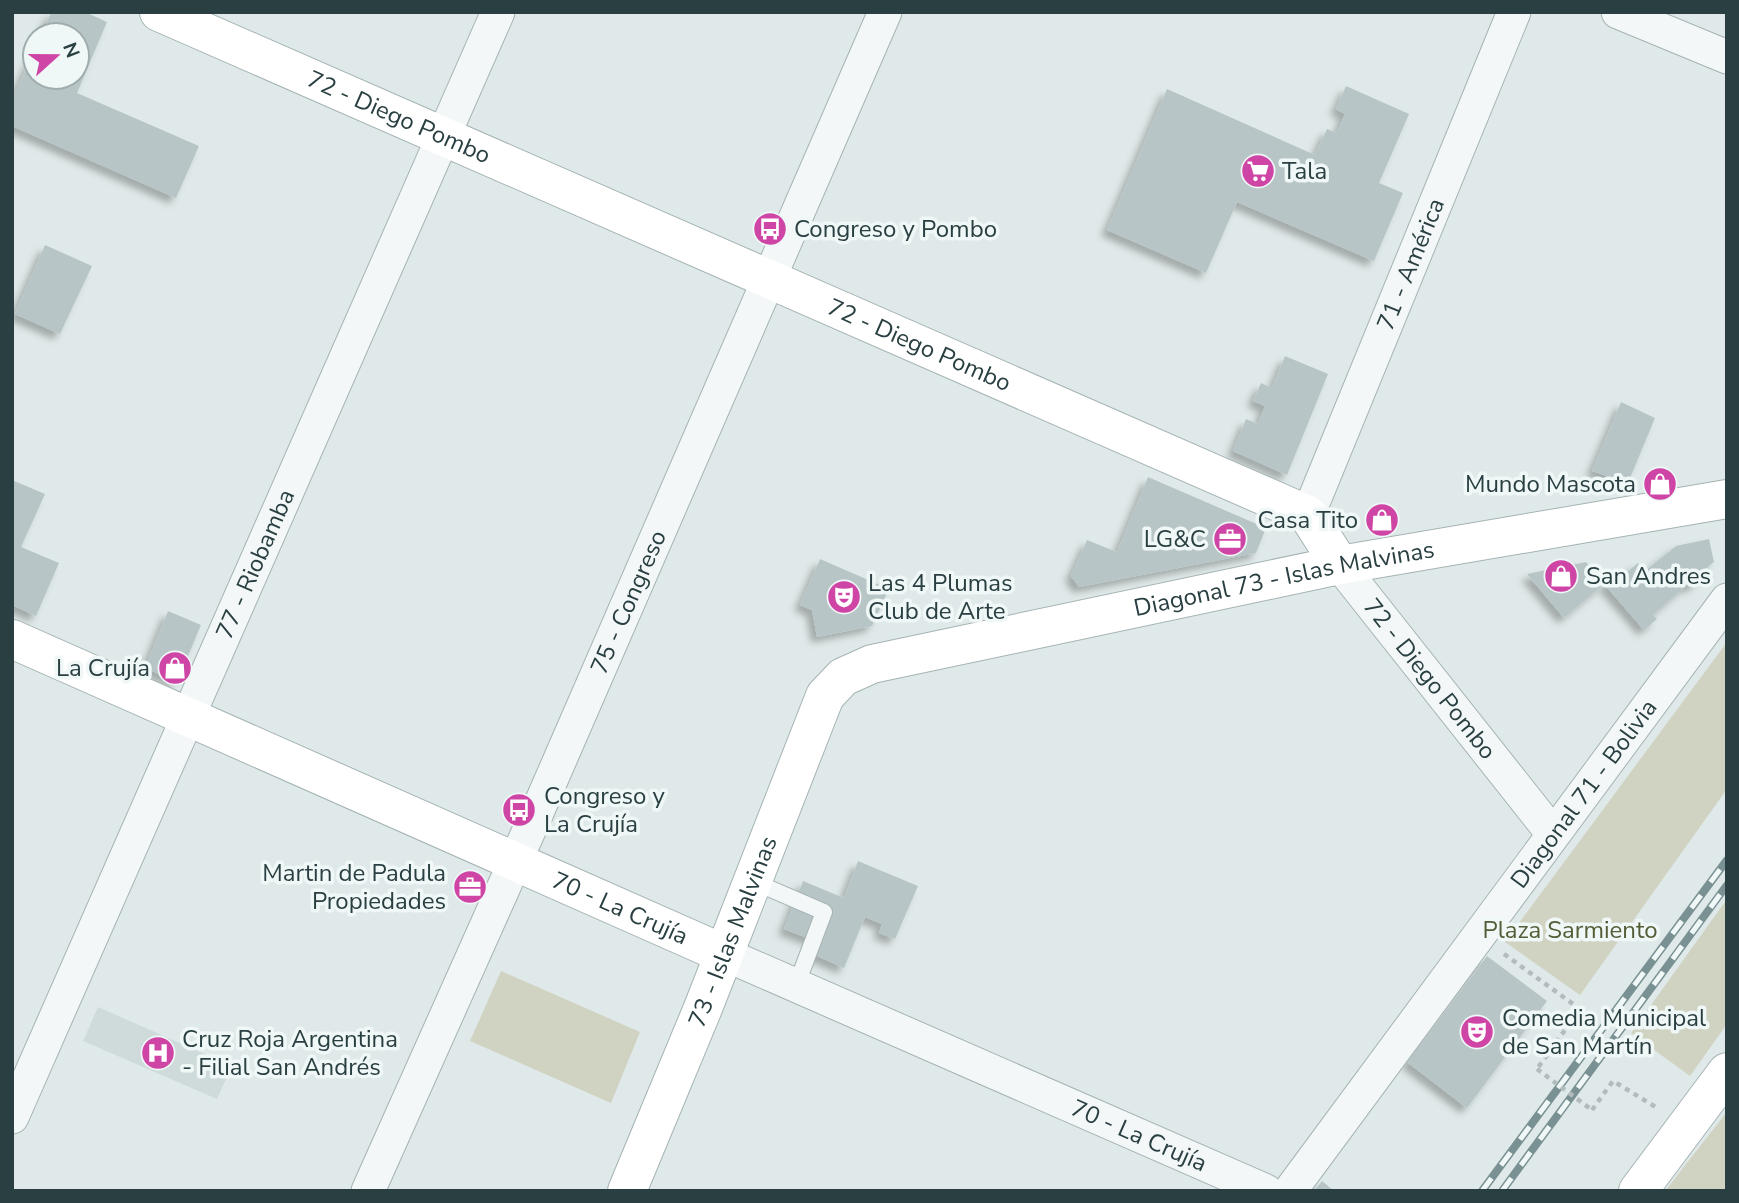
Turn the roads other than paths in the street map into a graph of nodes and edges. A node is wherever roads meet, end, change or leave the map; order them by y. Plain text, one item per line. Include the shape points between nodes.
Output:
1 (159, 12) edge
2 (498, 12) edge
3 (885, 12) edge
4 (1514, 12) edge
5 (1618, 12) edge
6 (1727, 57) edge
7 (445, 136) junction
8 (771, 278) junction
9 (1727, 499) edge
10 (1308, 514) junction
11 (1340, 565) junction
12 (1727, 600) edge
13 (12, 639) edge
14 (844, 677) joint
15 (187, 716) junction
16 (1553, 834) junction
17 (515, 861) junction
18 (752, 881) junction
19 (724, 954) junction
20 (796, 986) junction
21 (1727, 1072) edge
22 (12, 1117) edge
23 (368, 1191) edge
24 (627, 1191) edge
25 (1266, 1191) edge
26 (1290, 1191) edge
27 (1638, 1191) edge

1 - 7 street, 72 - Diego Pombo
2 - 7 street, 77 - Riobamba
3 - 8 street, 75 - Congreso
4 - 10 street, 71 - América
5 - 6 street
7 - 8 street, 72 - Diego Pombo
7 - 15 street, 77 - Riobamba
8 - 10 street, 72 - Diego Pombo
8 - 17 street, 75 - Congreso
9 - 11 street, Diagonal 73 - Islas Malvinas
10 - 11 street, 72 - Diego Pombo
11 - 14 street, Diagonal 73 - Islas Malvinas via 872,664
11 - 16 street, 72 - Diego Pombo
12 - 16 street, Diagonal 71 - Bolivia
13 - 15 street, 70 - La Crujía
14 - 18 street, 73 - Islas Malvinas via 825,696
15 - 17 street, 70 - La Crujía
15 - 22 street, 77 - Riobamba
16 - 26 street, Diagonal 71 - Bolivia
17 - 19 street, 70 - La Crujía
17 - 23 street, 75 - Congreso
18 - 19 street, 73 - Islas Malvinas
18 - 20 lane via 824,912
19 - 20 street, 70 - La Crujía
19 - 24 street, 73 - Islas Malvinas
20 - 25 street, 70 - La Crujía
21 - 27 street

